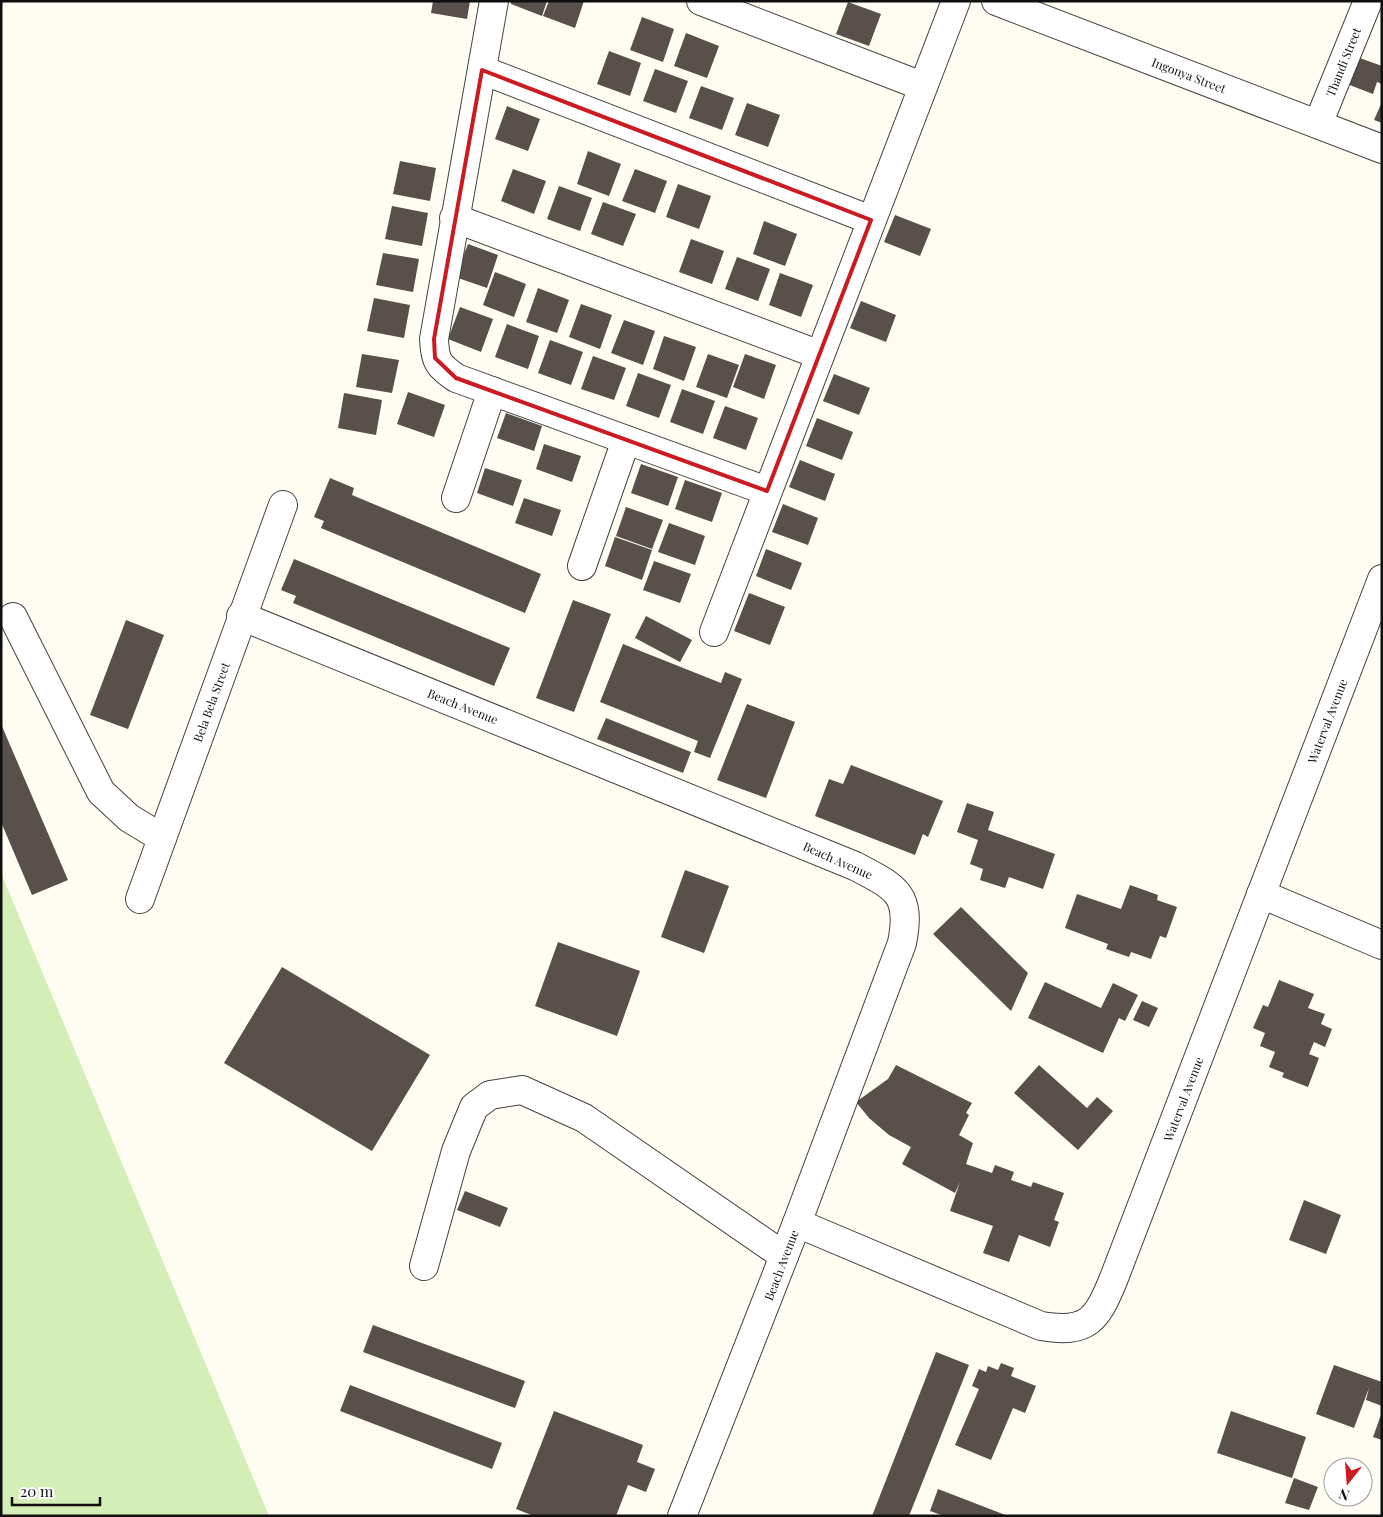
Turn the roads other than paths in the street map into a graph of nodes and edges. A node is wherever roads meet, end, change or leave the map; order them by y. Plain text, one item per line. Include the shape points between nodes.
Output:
1 (494, 1) edge
2 (701, 1) edge
3 (956, 1) edge
4 (996, 1) edge
5 (1368, 1) edge
6 (482, 70) junction
7 (922, 86) junction
8 (1318, 124) junction
9 (1382, 150) edge
10 (454, 218) junction
11 (871, 220) junction
12 (820, 355) junction
13 (492, 392) junction
14 (626, 440) junction
15 (767, 491) junction
16 (456, 498) dead end
17 (283, 505) dead end
18 (582, 566) dead end
19 (1382, 579) edge
20 (241, 616) junction
21 (12, 617) dead end
22 (714, 632) dead end
23 (162, 838) junction
24 (1261, 894) junction
25 (140, 899) dead end
26 (1382, 945) edge
27 (797, 1224) junction
28 (784, 1256) junction
29 (424, 1266) dead end
30 (682, 1516) edge

1 - 6 street
2 - 7 street
3 - 7 street
4 - 8 street, Ingonya Street
5 - 8 street, Thandi Street
6 - 10 street
6 - 11 street
7 - 11 street
8 - 9 street, Ingonya Street
10 - 12 street
10 - 13 street via 434,340 435,358 456,378
11 - 12 street
12 - 15 street
13 - 14 street
13 - 16 street
14 - 15 street
14 - 18 street
15 - 22 street
17 - 20 street, Bela Bela Street
19 - 24 street, Waterval Avenue
20 - 23 street, Bela Bela Street
20 - 27 street, Beach Avenue via 855,866 884,881 895,891 906,911 902,943
21 - 23 street via 101,792 129,818
23 - 25 street, Bela Bela Street
24 - 26 street
24 - 27 street, Waterval Avenue via 1105,1300 1097,1313 1080,1327 1061,1330 1041,1326
27 - 28 street, Beach Avenue
28 - 29 street via 584,1118 522,1090 490,1095 474,1107 456,1151
28 - 30 street, Beach Avenue

